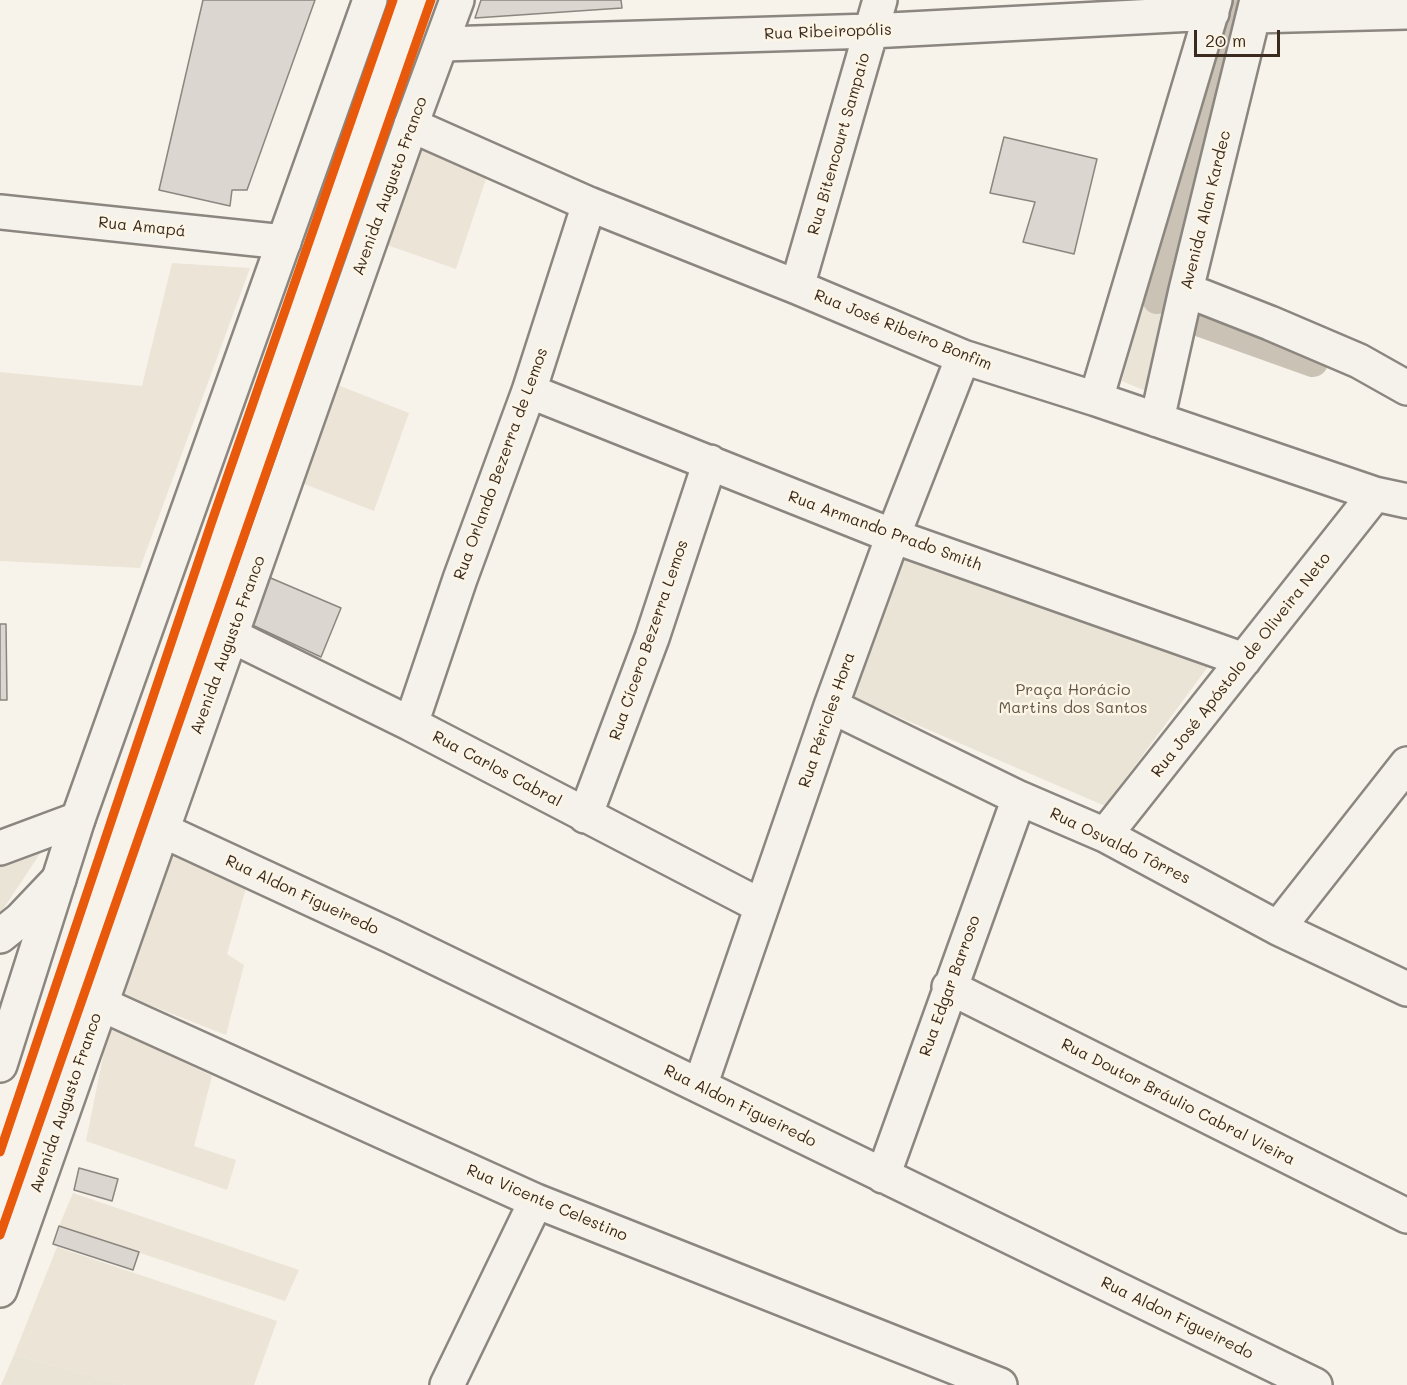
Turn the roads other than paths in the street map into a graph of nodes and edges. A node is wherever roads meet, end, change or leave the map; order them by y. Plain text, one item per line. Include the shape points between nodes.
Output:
1 (370, 0) edge
2 (457, 0) edge
3 (880, 0) edge
4 (1214, 7) edge
5 (1255, 8) edge
6 (1407, 12) edge
7 (872, 31) junction
8 (443, 44) junction
9 (411, 124) junction
10 (589, 204) junction
11 (0, 212) edge
12 (284, 242) junction
13 (797, 287) junction
14 (1186, 290) junction
15 (963, 357) junction
16 (1407, 388) edge
17 (529, 391) junction
18 (1096, 399) junction
19 (1158, 420) junction
20 (710, 462) junction
21 (1375, 494) junction
22 (1407, 501) edge
23 (893, 536) junction
24 (232, 636) junction
25 (1245, 660) junction
26 (831, 706) junction
27 (411, 724) junction
28 (1407, 764) edge
29 (1019, 798) junction
30 (585, 816) junction
31 (78, 819) junction
32 (162, 830) junction
33 (1105, 835) junction
34 (0, 848) edge
35 (59, 879) junction
36 (761, 906) junction
37 (1278, 928) junction
38 (0, 936) edge
39 (949, 987) junction
40 (1407, 989) edge
41 (101, 1004) junction
42 (5, 1031) edge
43 (0, 1065) edge
44 (700, 1086) junction
45 (883, 1176) junction
46 (536, 1201) junction
47 (1407, 1216) edge
48 (0, 1290) edge
49 (447, 1385) edge
50 (1000, 1385) edge
51 (1316, 1385) edge

1 - 12 street
2 - 8 street, Avenida Augusto Franco
3 - 7 street, Rua Bitencourt Sampaio
4 - 7 street, Rua Ribeiropólis
4 - 18 street
5 - 6 street
5 - 14 street, Avenida Alan Kardec
7 - 8 street, Rua Ribeiropólis
7 - 13 street, Rua Bitencourt Sampaio
8 - 9 street, Avenida Augusto Franco
9 - 10 street, Rua José Ribeiro Bonfim
9 - 24 street, Avenida Augusto Franco
10 - 13 street, Rua José Ribeiro Bonfim
10 - 17 street, Rua Orlando Bezerra de Lemos
11 - 12 street, Rua Amapá
12 - 31 street
13 - 15 street, Rua José Ribeiro Bonfim
14 - 16 street via 1359,361
14 - 19 street, Avenida Alan Kardec
15 - 18 street, Rua José Ribeiro Bonfim
15 - 23 street, Rua Péricles Hora
17 - 20 street, Rua Armando Prado Smith
17 - 27 street, Rua Orlando Bezerra de Lemos
18 - 19 street, Rua José Ribeiro Bonfim
19 - 21 street, Rua José Ribeiro Bonfim
20 - 23 street, Rua Armando Prado Smith
20 - 30 street, Rua Cícero Bezerra Lemos via 652,638
21 - 22 street, Rua José Ribeiro Bonfim
21 - 25 street, Rua José Apóstolo de Oliveira Neto
23 - 25 street, Rua Armando Prado Smith
23 - 26 street, Rua Péricles Hora
24 - 27 street, Rua Carlos Cabral
24 - 32 street, Avenida Augusto Franco
25 - 33 street, Rua José Apóstolo de Oliveira Neto
26 - 29 street, Rua Osvaldo Tôrres
26 - 36 street, Rua Péricles Hora
27 - 30 street, Rua Carlos Cabral
28 - 37 street
29 - 33 street, Rua Osvaldo Tôrres
29 - 39 street, Rua Edgar Barroso
30 - 36 street, Rua Carlos Cabral
31 - 34 street
31 - 35 street
32 - 41 street, Avenida Augusto Franco
32 - 44 street, Rua Aldon Figueiredo
33 - 37 street, Rua Osvaldo Tôrres
35 - 38 street
35 - 42 street
36 - 44 street, Rua Péricles Hora
37 - 40 street, Rua Osvaldo Tôrres
39 - 45 street, Rua Edgar Barroso
39 - 47 street, Rua Doutor Bráulio Cabral Vieira
41 - 46 street, Rua Vicente Celestino
41 - 48 street, Avenida Augusto Franco
42 - 43 street
44 - 45 street, Rua Aldon Figueiredo
45 - 51 street, Rua Aldon Figueiredo
46 - 49 street
46 - 50 street, Rua Vicente Celestino

